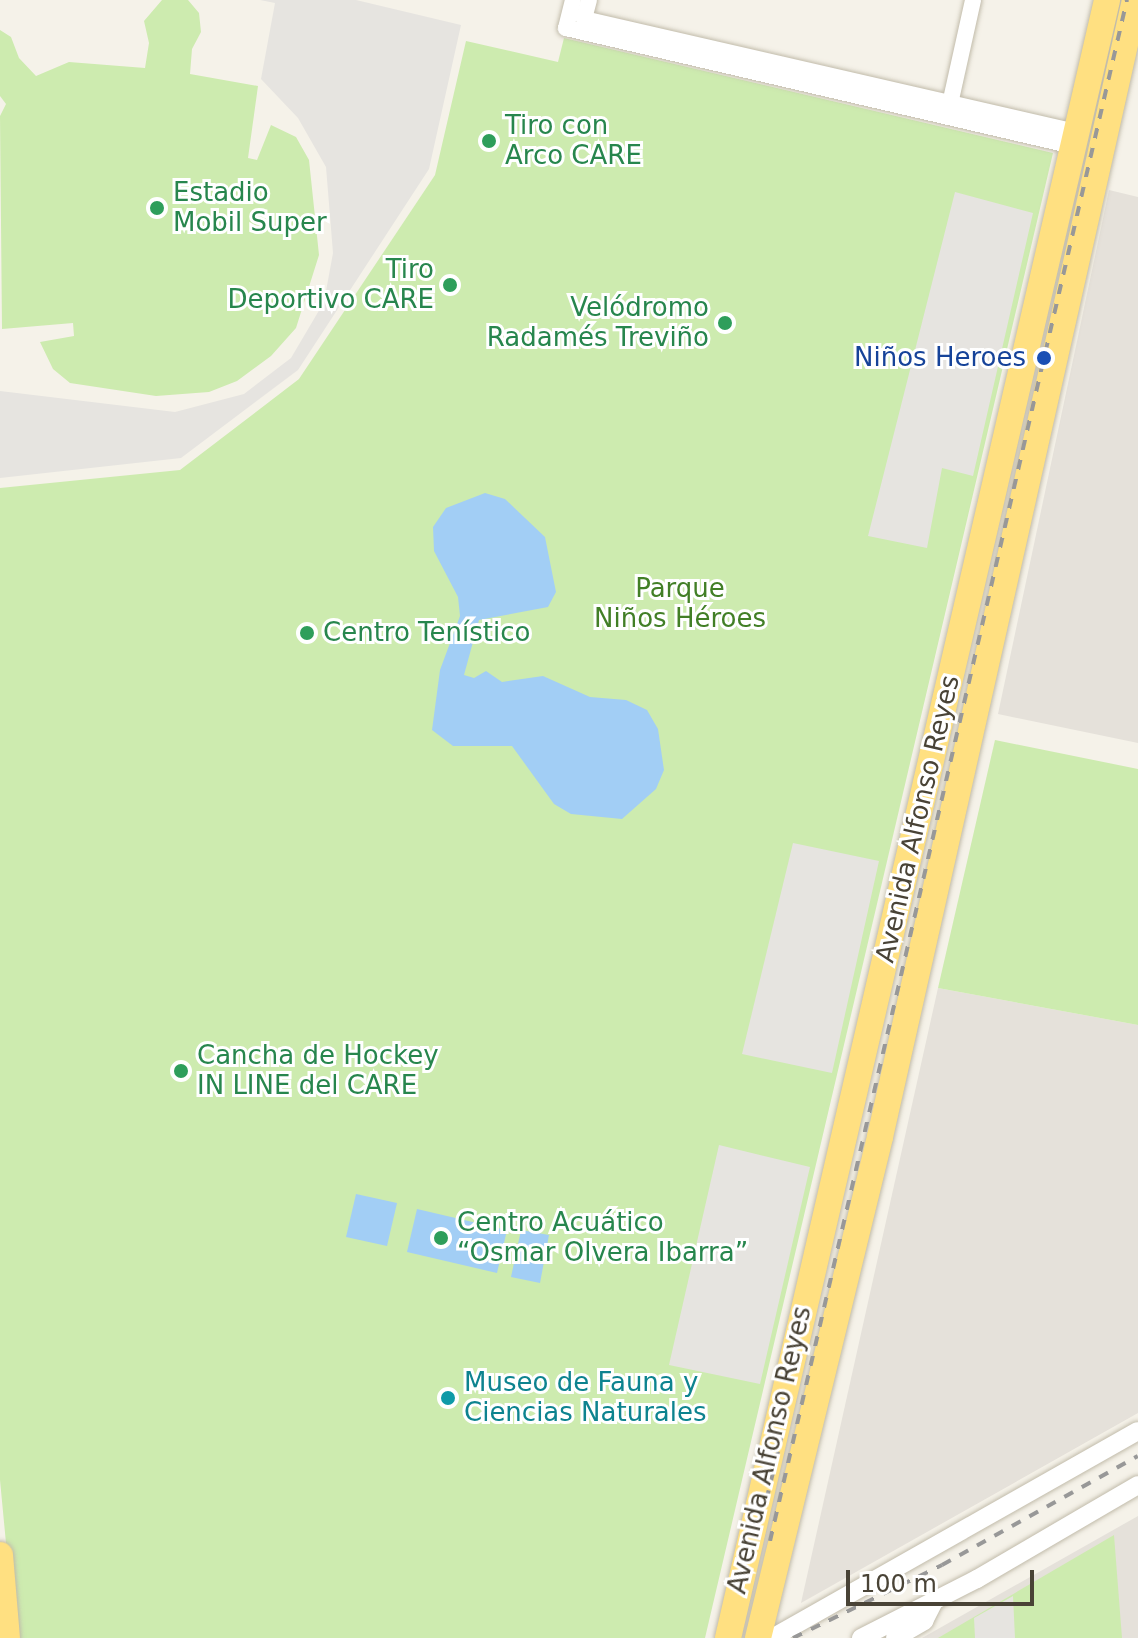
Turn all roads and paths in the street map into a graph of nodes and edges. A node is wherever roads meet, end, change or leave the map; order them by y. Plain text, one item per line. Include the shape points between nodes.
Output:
1 (573, 0) edge
2 (589, 0) edge
3 (973, 0) edge
4 (1107, 0) edge
5 (1135, 0) edge
6 (1129, 28) junction
7 (1130, 60) edge
8 (858, 91) junction
9 (1085, 96) junction
10 (949, 112) junction
11 (1075, 139) junction
12 (1016, 530) junction
13 (975, 573) junction
14 (860, 1068) junction
15 (880, 1137) junction
16 (1138, 1431) edge
17 (1138, 1485) edge
18 (0, 1555) edge
19 (934, 1601) junction
20 (771, 1637) edge
21 (7, 1638) edge
22 (714, 1638) edge
23 (728, 1638) edge
24 (861, 1638) edge
25 (895, 1638) edge

1 - 8 street via 566,28
2 - 8 street via 584,19
3 - 10 street
4 - 9 highway, Avenida Alfonso Reyes
5 - 6 highway, Avenida Alfonso Reyes
6 - 7 highway, Avenida Alfonso Reyes
6 - 9 highway
7 - 12 highway, Avenida Alfonso Reyes
8 - 10 street
9 - 11 highway, Avenida Alfonso Reyes
10 - 11 street
11 - 13 highway, Avenida Alfonso Reyes
12 - 13 highway
12 - 15 highway, Avenida Alfonso Reyes
13 - 14 highway, Avenida Alfonso Reyes
14 - 22 highway via 842,1093
14 - 23 highway, Avenida Alfonso Reyes
15 - 20 highway, Avenida Alfonso Reyes
15 - 20 highway via 884,1150 879,1190
16 - 20 street
17 - 19 street
18 - 21 highway
19 - 24 street
19 - 25 street via 924,1621

